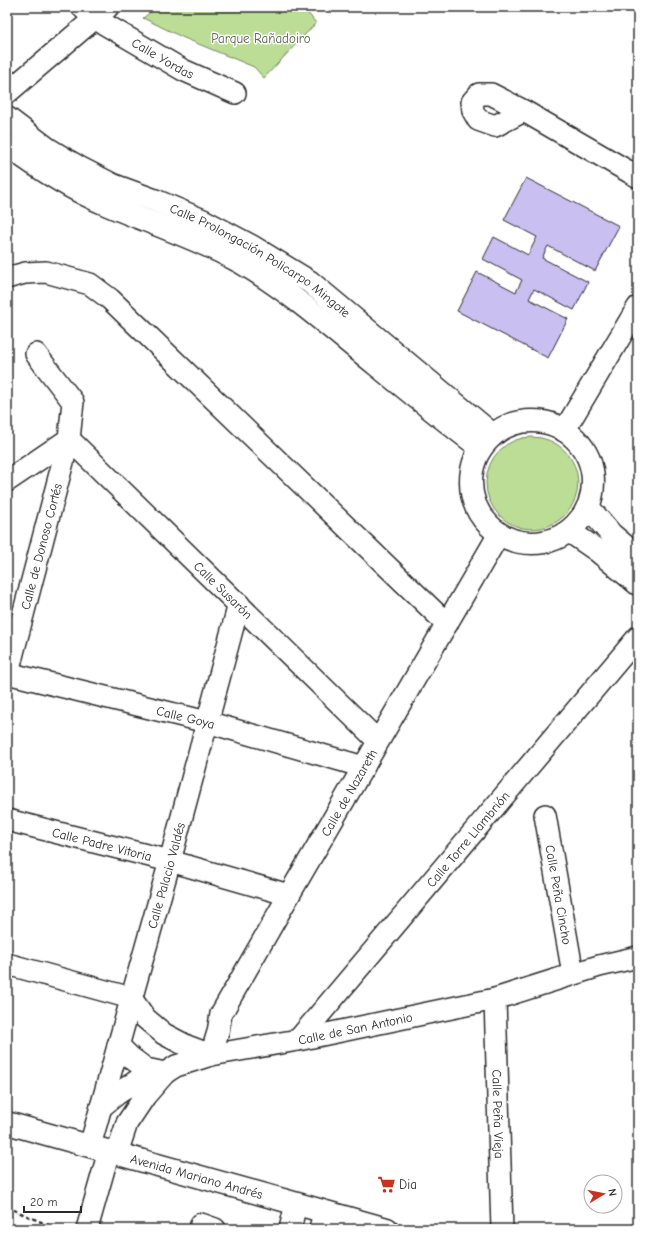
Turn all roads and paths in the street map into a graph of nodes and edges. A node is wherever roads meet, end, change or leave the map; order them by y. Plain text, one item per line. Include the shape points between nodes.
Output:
1 (95, 11) edge
2 (7, 93) edge
3 (235, 93) dead end
4 (524, 111) dead end
5 (7, 118) edge
6 (7, 145) edge
7 (638, 177) edge
8 (7, 278) edge
9 (636, 315) edge
10 (36, 354) dead end
11 (564, 431) junction
12 (69, 439) junction
13 (487, 442) junction
14 (7, 481) edge
15 (588, 507) junction
16 (569, 531) junction
17 (499, 534) junction
18 (638, 557) edge
19 (638, 584) edge
20 (239, 604) junction
21 (447, 624) junction
22 (638, 637) edge
23 (7, 674) edge
24 (207, 722) junction
25 (378, 741) junction
26 (364, 767) junction
27 (545, 815) dead end
28 (7, 820) edge
29 (170, 861) junction
30 (289, 895) junction
31 (638, 957) edge
32 (7, 964) edge
33 (573, 974) junction
34 (131, 998) junction
35 (495, 1000) junction
36 (169, 1037) junction
37 (298, 1040) junction
38 (118, 1045) junction
39 (211, 1056) junction
40 (165, 1073) junction
41 (100, 1107) junction
42 (7, 1123) edge
43 (105, 1150) junction
44 (296, 1204) junction
45 (7, 1207) edge
46 (322, 1221) edge
47 (57, 1229) edge
48 (87, 1229) edge
49 (290, 1229) edge
50 (387, 1229) edge
51 (502, 1229) edge

1 - 2 street, Calle Yordas
1 - 3 street, Calle Yordas via 183,70
4 - 7 street
5 - 13 main road, Calle Prolongación Policarpo Mingote via 78,167 113,185 204,221 310,282
6 - 13 main road, Calle Prolongación Policarpo Mingote via 36,167 71,187 108,205 194,239 255,272 295,297 427,406
8 - 21 street via 25,273 46,272 90,284 110,299
9 - 11 street
10 - 12 street, Calle de Donoso Cortés via 72,402
11 - 13 main road via 552,425 522,422 506,427
11 - 15 main road via 577,442 590,466 593,480
12 - 14 street
12 - 20 street, Calle Susarón
12 - 23 street, Calle de Donoso Cortés
13 - 17 main road via 473,466 471,486 475,505 485,522
15 - 16 main road
15 - 18 main road via 611,534
16 - 17 main road via 553,540 535,544 516,542
16 - 19 main road
17 - 21 street, Calle de Nazareth
20 - 24 street, Calle Palacio Valdés
20 - 25 street, Calle Susarón
21 - 25 street, Calle de Nazareth
22 - 37 street, Calle Torre Llambrión
23 - 24 street, Calle Goya
24 - 26 street, Calle Goya
24 - 29 street, Calle Palacio Valdés
25 - 26 street, Calle de Nazareth
26 - 30 street, Calle de Nazareth
27 - 33 street, Calle Peña Cincho
28 - 29 street, Calle Padre Vitoria
29 - 30 street, Calle Padre Vitoria
29 - 34 street, Calle Palacio Valdés
30 - 39 street, Calle de Nazareth via 221,1014
31 - 33 street, Calle de San Antonio
32 - 34 street
33 - 35 street, Calle de San Antonio
34 - 36 street via 145,1018
34 - 38 street, Calle Palacio Valdés
35 - 37 street, Calle de San Antonio
35 - 51 street, Calle Peña Vieja
36 - 39 street
36 - 40 street
37 - 39 street, Calle de San Antonio
38 - 40 street via 146,1069
38 - 41 street, Calle Palacio Valdés
39 - 40 street, Calle de San Antonio via 176,1066
40 - 41 street via 141,1078
40 - 43 street, Calle de San Antonio
41 - 43 street, Calle Palacio Valdés
42 - 43 main road, Avenida Mariano Andrés
43 - 44 main road, Avenida Mariano Andrés
43 - 48 street
44 - 46 main road, Avenida Mariano Andrés
44 - 49 street
45 - 47 path
46 - 50 main road, Avenida Mariano Andrés

